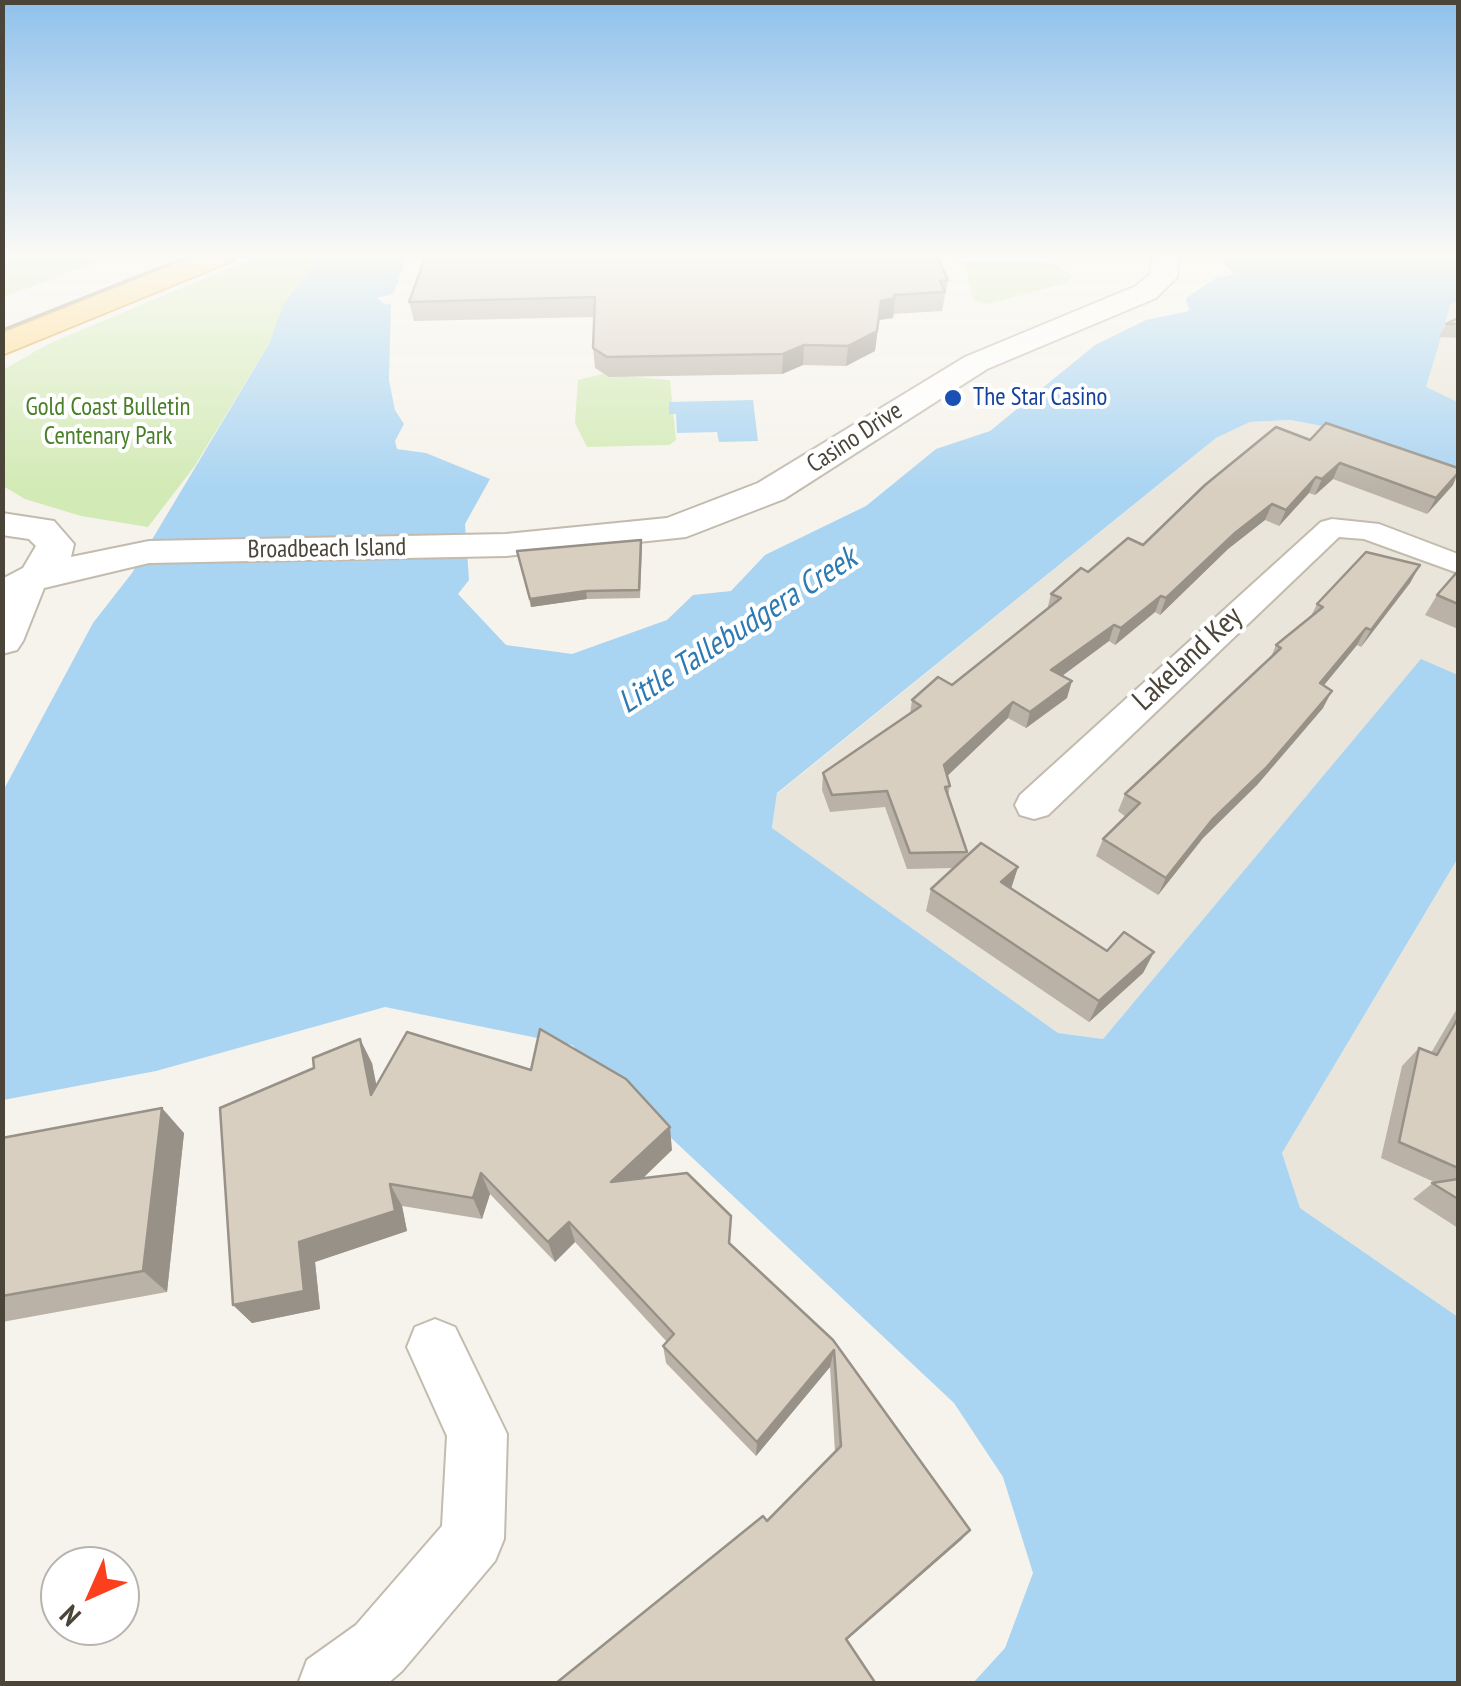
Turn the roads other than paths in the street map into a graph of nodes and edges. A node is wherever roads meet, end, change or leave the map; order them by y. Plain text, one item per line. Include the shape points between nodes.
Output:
1 (1048, 334) edge
2 (5, 521) edge
3 (50, 536) junction
4 (506, 546) joint
5 (149, 552) junction
6 (1458, 564) edge
7 (22, 585) edge
8 (2, 641) edge
9 (1034, 805) dead end
10 (435, 1348) dead end
11 (331, 1684) edge

1 - 4 street, Casino Drive via 976,364 734,509 638,535
2 - 3 street, Broadbeach Island
3 - 5 street, Broadbeach Island
3 - 7 street via 54,554
4 - 5 street, Broadbeach Island
5 - 7 street, Broadbeach Island
6 - 9 street, Lakeland Key via 1349,526 1321,534
7 - 8 street
10 - 11 street via 477,1434 473,1539 378,1648

